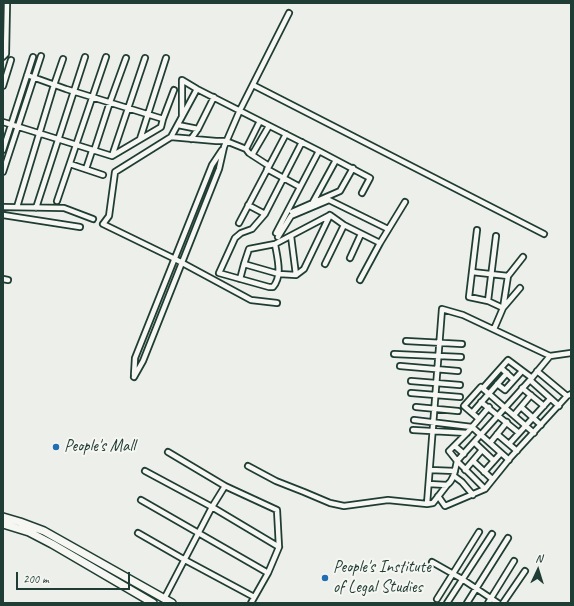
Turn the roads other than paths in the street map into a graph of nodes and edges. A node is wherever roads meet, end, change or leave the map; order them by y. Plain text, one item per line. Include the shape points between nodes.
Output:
1 (6, 6) edge
2 (289, 13) dead end
3 (4, 43) edge
4 (41, 56) dead end
5 (3, 57) edge
6 (34, 57) dead end
7 (85, 57) dead end
8 (106, 57) dead end
9 (126, 58) dead end
10 (145, 58) dead end
11 (166, 58) dead end
12 (63, 59) dead end
13 (11, 60) dead end
14 (28, 75) junction
15 (34, 78) junction
16 (4, 79) edge
17 (54, 85) junction
18 (253, 85) junction
19 (3, 86) edge
20 (197, 89) junction
21 (174, 90) dead end
22 (74, 91) junction
23 (92, 97) junction
24 (214, 97) junction
25 (110, 102) junction
26 (129, 108) junction
27 (240, 110) junction
28 (147, 114) junction
29 (182, 118) junction
30 (164, 119) junction
31 (260, 121) junction
32 (3, 122) edge
33 (11, 125) junction
34 (178, 125) junction
35 (269, 126) junction
36 (18, 127) junction
37 (198, 129) junction
38 (39, 134) junction
39 (286, 134) junction
40 (171, 137) junction
41 (58, 139) junction
42 (140, 139) junction
43 (191, 139) junction
44 (226, 140) junction
45 (302, 142) junction
46 (77, 146) junction
47 (224, 147) junction
48 (246, 149) junction
49 (3, 150) edge
50 (93, 151) junction
51 (319, 151) junction
52 (112, 156) junction
53 (252, 156) junction
54 (336, 160) junction
55 (70, 164) junction
56 (212, 165) junction
57 (268, 168) junction
58 (352, 168) junction
59 (86, 169) junction
60 (219, 169) junction
61 (3, 172) edge
62 (103, 175) dead end
63 (284, 178) junction
64 (300, 187) junction
65 (362, 193) dead end
66 (57, 201) dead end
67 (313, 202) junction
68 (405, 202) dead end
69 (248, 204) junction
70 (3, 207) edge
71 (17, 207) junction
72 (36, 208) junction
73 (265, 214) junction
74 (3, 215) edge
75 (285, 215) junction
76 (330, 215) junction
77 (93, 219) dead end
78 (239, 223) dead end
79 (344, 225) junction
80 (80, 227) dead end
81 (388, 230) junction
82 (477, 230) dead end
83 (361, 234) junction
84 (544, 234) dead end
85 (291, 236) junction
86 (496, 236) dead end
87 (380, 243) junction
88 (275, 244) junction
89 (523, 257) dead end
90 (350, 258) dead end
91 (175, 259) junction
92 (181, 262) junction
93 (244, 264) junction
94 (325, 264) dead end
95 (472, 272) junction
96 (279, 274) junction
97 (491, 274) junction
98 (296, 275) junction
99 (508, 276) junction
100 (240, 279) junction
101 (360, 280) dead end
102 (520, 288) dead end
103 (488, 302) junction
104 (277, 303) dead end
105 (155, 308) junction
106 (503, 308) junction
107 (163, 311) junction
108 (152, 316) junction
109 (160, 320) junction
110 (494, 329) junction
111 (406, 341) dead end
112 (439, 342) junction
113 (462, 344) dead end
114 (571, 353) edge
115 (394, 354) dead end
116 (438, 356) junction
117 (550, 356) junction
118 (461, 357) dead end
119 (400, 366) dead end
120 (501, 368) junction
121 (437, 369) junction
122 (458, 371) dead end
123 (522, 371) junction
124 (537, 371) junction
125 (507, 373) junction
126 (531, 379) junction
127 (514, 380) junction
128 (412, 381) dead end
129 (436, 383) junction
130 (497, 384) junction
131 (460, 385) dead end
132 (484, 388) junction
133 (522, 388) junction
134 (488, 393) junction
135 (411, 394) dead end
136 (435, 395) junction
137 (569, 395) edge
138 (531, 396) junction
139 (460, 397) dead end
140 (550, 399) junction
141 (481, 402) junction
142 (544, 406) junction
143 (559, 406) junction
144 (416, 407) dead end
145 (489, 407) junction
146 (505, 407) junction
147 (521, 407) junction
148 (434, 408) junction
149 (458, 411) dead end
150 (472, 413) junction
151 (498, 415) junction
152 (514, 415) junction
153 (533, 417) junction
154 (479, 419) junction
155 (414, 420) dead end
156 (433, 421) junction
157 (507, 422) junction
158 (526, 425) junction
159 (541, 425) junction
160 (472, 427) junction
161 (413, 430) dead end
162 (432, 431) junction
163 (467, 433) junction
164 (519, 433) junction
165 (534, 433) junction
166 (497, 434) junction
167 (480, 435) junction
168 (474, 442) junction
169 (490, 443) junction
170 (509, 444) junction
171 (455, 446) junction
172 (482, 450) junction
173 (517, 451) junction
174 (168, 452) dead end
175 (501, 453) junction
176 (464, 454) junction
177 (509, 460) junction
178 (457, 461) junction
179 (473, 461) junction
180 (494, 461) junction
181 (248, 466) dead end
182 (430, 470) junction
183 (465, 470) junction
184 (145, 471) dead end
185 (484, 472) junction
186 (454, 473) junction
187 (492, 479) junction
188 (429, 484) junction
189 (447, 485) junction
190 (225, 486) junction
191 (485, 489) junction
192 (473, 495) junction
193 (438, 496) junction
194 (141, 500) dead end
195 (427, 504) junction
196 (212, 507) junction
197 (3, 517) edge
198 (3, 524) edge
199 (199, 532) junction
200 (479, 532) dead end
201 (138, 533) dead end
202 (492, 534) dead end
203 (508, 538) dead end
204 (279, 547) junction
205 (185, 560) junction
206 (514, 561) dead end
207 (432, 562) dead end
208 (525, 571) dead end
209 (268, 573) junction
210 (452, 574) junction
211 (462, 579) junction
212 (476, 588) junction
213 (254, 597) junction
214 (491, 598) junction
215 (164, 599) junction
216 (437, 599) dead end
217 (153, 603) edge
218 (172, 603) edge
219 (251, 603) edge
220 (447, 603) edge
221 (467, 603) edge
222 (488, 603) edge
223 (498, 603) edge
224 (504, 603) edge

1 - 3 street
2 - 18 street
3 - 5 street
4 - 15 street
6 - 14 street
7 - 22 street
8 - 23 street
9 - 25 street
10 - 26 street
11 - 28 street
12 - 17 street
13 - 16 street
14 - 15 street
14 - 33 street
15 - 17 street
15 - 36 street
16 - 19 street
17 - 22 street
17 - 38 street
18 - 27 street
18 - 84 street
20 - 24 street
20 - 29 street
20 - 29 street via 182,80
21 - 30 street
22 - 23 street
22 - 41 street
23 - 25 street
23 - 46 street
24 - 27 street
24 - 37 street
25 - 26 street
25 - 50 street
26 - 28 street
26 - 52 street
27 - 31 street
27 - 44 street
28 - 30 street
28 - 42 street
29 - 34 street
30 - 42 street via 161,127
31 - 35 street
31 - 48 street
32 - 33 street
33 - 36 street
33 - 49 street
34 - 37 street
34 - 40 street
35 - 39 street
35 - 53 street
36 - 38 street
36 - 61 street
37 - 43 street
38 - 41 street
38 - 71 street
39 - 45 street
39 - 57 street
40 - 43 street
40 - 91 street via 115,172 109,216 103,224
41 - 46 street
41 - 72 street
42 - 52 street
43 - 44 street
44 - 47 street
44 - 48 street
45 - 51 street
45 - 63 street
46 - 50 street
46 - 55 street
47 - 56 street
47 - 60 street
48 - 53 street
50 - 52 street
50 - 59 street
51 - 54 street
51 - 64 street
53 - 57 street
54 - 58 street
54 - 67 street
55 - 59 street
55 - 66 street
56 - 60 street
56 - 91 street
57 - 63 street
57 - 69 street
58 - 65 street via 370,178
58 - 67 street via 340,191
59 - 62 street
60 - 92 street
63 - 64 street
63 - 73 street
64 - 75 street
67 - 75 street
68 - 81 street
69 - 73 street
69 - 78 street
70 - 71 street
71 - 72 street
72 - 77 street via 64,208
73 - 100 street via 252,230 235,238 219,273
74 - 80 street
75 - 81 street via 277,235 291,216 329,200
76 - 79 street
76 - 85 street
76 - 98 street via 304,269
79 - 83 street
79 - 94 street
81 - 87 street
82 - 95 street
83 - 87 street
83 - 90 street
85 - 88 street
85 - 98 street
86 - 97 street
87 - 101 street
88 - 93 street via 249,249
88 - 96 street
89 - 99 street
91 - 92 street
91 - 105 street
92 - 104 street via 251,300
92 - 107 street
93 - 96 street
93 - 100 street
95 - 97 street
95 - 103 street via 469,297
96 - 98 street
96 - 100 street via 273,287
97 - 99 street
97 - 103 street
99 - 106 street
102 - 106 street
103 - 106 street
105 - 107 street
105 - 108 street
106 - 110 street
107 - 109 street
108 - 109 street
108 - 109 street via 135,358 134,377
110 - 112 street via 442,309
110 - 117 street
111 - 112 street
112 - 113 street
112 - 116 street
114 - 117 street
115 - 116 street
116 - 118 street
116 - 121 street
117 - 124 street
119 - 121 street
120 - 123 street via 508,360
120 - 125 street
120 - 132 street
121 - 122 street
121 - 129 street
123 - 126 street
123 - 127 street
124 - 126 street
124 - 137 street
125 - 127 street
125 - 130 street
126 - 133 street
126 - 140 street
127 - 130 street via 505,390
128 - 129 street
129 - 131 street
129 - 136 street
130 - 134 street
132 - 134 street
132 - 150 street via 481,386 464,406
133 - 138 street
133 - 146 street
134 - 141 street
134 - 146 street
135 - 136 street
136 - 139 street
136 - 148 street
137 - 143 street
138 - 142 street
138 - 147 street
140 - 142 street
140 - 143 street
141 - 145 street
141 - 150 street
142 - 153 street
143 - 159 street
144 - 148 street
145 - 151 street
145 - 154 street
146 - 151 street
146 - 152 street
147 - 152 street
147 - 153 street
148 - 149 street
148 - 156 street
150 - 154 street
151 - 157 street
151 - 167 street
152 - 158 street
153 - 158 street
153 - 159 street
154 - 160 street
155 - 156 street
156 - 160 street
156 - 162 street
157 - 164 street
157 - 166 street
158 - 164 street
158 - 165 street
159 - 165 street
160 - 163 street
160 - 167 street
161 - 162 street
162 - 163 street
162 - 182 street
163 - 171 street
164 - 170 street
165 - 173 street
166 - 169 street
166 - 170 street
167 - 168 street
167 - 169 street
168 - 172 street
168 - 176 street
169 - 175 street
170 - 173 street
171 - 176 street
171 - 178 street via 448,452
172 - 179 street
172 - 180 street
173 - 177 street
174 - 190 street
175 - 177 street
175 - 180 street
176 - 178 street
177 - 187 street
178 - 183 street
178 - 186 street
179 - 183 street
179 - 185 street
180 - 185 street
181 - 195 street via 276,481 330,503 344,506 388,500
182 - 186 street
182 - 188 street
183 - 191 street
184 - 196 street
185 - 187 street
186 - 189 street
186 - 192 street
187 - 191 street
188 - 189 street
188 - 195 street
189 - 193 street
190 - 196 street
190 - 204 street via 277,510
191 - 192 street
192 - 193 street via 445,506
193 - 195 street via 433,503
194 - 199 street
196 - 199 street
196 - 204 street
197 - 215 main road via 44,531
198 - 217 main road via 29,532 52,544
199 - 205 street
199 - 209 street
200 - 210 street
201 - 205 street
202 - 211 street
203 - 212 street
204 - 209 street
205 - 213 street
205 - 215 street
206 - 214 street
207 - 210 street
208 - 224 street
209 - 213 street
210 - 211 street
210 - 216 street
211 - 212 street
211 - 220 street
212 - 214 street
212 - 221 street
213 - 219 street
214 - 222 street
214 - 223 street
215 - 218 main road

